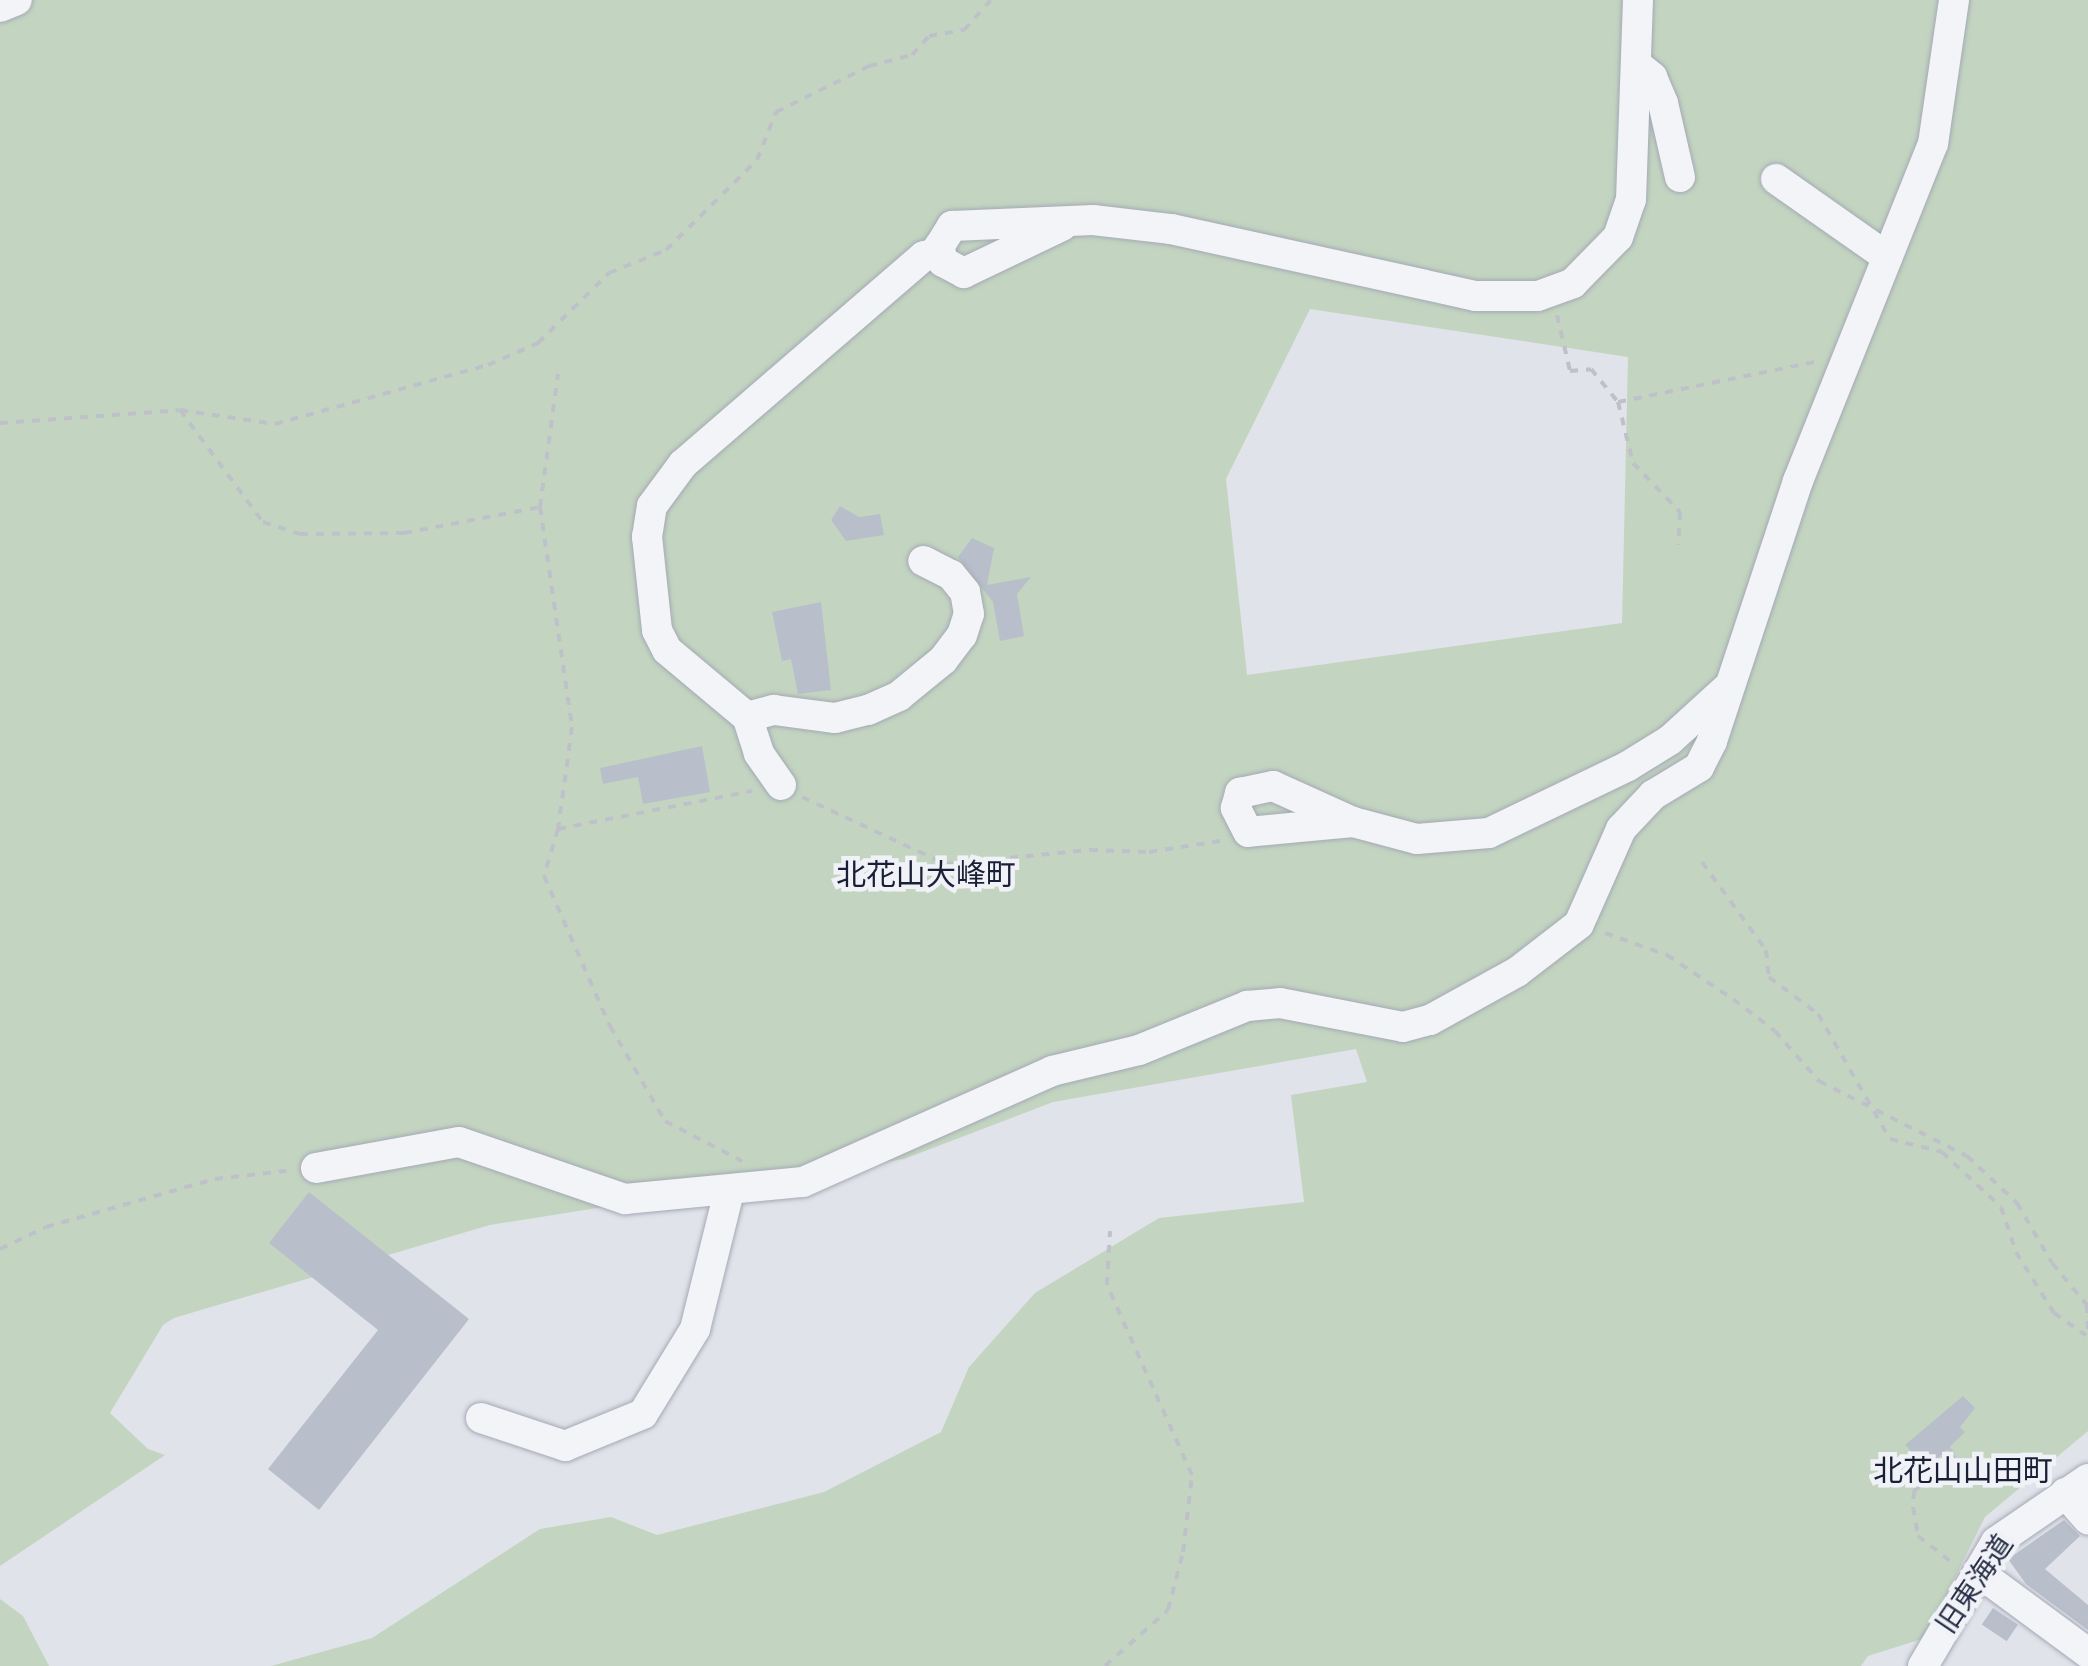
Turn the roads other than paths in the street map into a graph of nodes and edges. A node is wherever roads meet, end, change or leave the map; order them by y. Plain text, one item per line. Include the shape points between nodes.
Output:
1 (18, 0) edge
2 (1638, 0) edge
3 (1954, 0) edge
4 (0, 7) edge
5 (1636, 64) junction
6 (1680, 178) dead end
7 (1776, 179) dead end
8 (1062, 226) junction
9 (940, 252) junction
10 (1887, 258) junction
11 (923, 560) dead end
12 (1728, 687) junction
13 (747, 717) junction
14 (781, 785) road end
15 (1274, 786) junction
16 (1353, 822) junction
17 (1274, 832) junction
18 (316, 1168) road end
19 (729, 1192) junction
20 (481, 1418) dead end
21 (2076, 1486) edge
22 (2088, 1519) edge
23 (1976, 1574) junction
24 (2088, 1653) edge
25 (1923, 1666) edge

1 - 4 street
2 - 5 street
3 - 10 street via 1933,144
5 - 6 street via 1652,77 1662,102
5 - 8 street via 1631,200 1618,238 1572,283 1552,290 1502,300 1144,225 1093,220
7 - 10 street
8 - 9 street via 952,226
8 - 9 street via 964,273 950,270
9 - 13 street via 898,278 683,464 652,506 646,536 656,630 666,650
10 - 12 street
11 - 13 street via 966,592 969,614 962,635 942,660 898,696 868,710 835,718 774,710
12 - 16 street via 1670,740 1628,766 1489,834 1416,840
12 - 19 street via 1698,767 1653,795 1621,828 1579,924 1518,972 1430,1020 1403,1026 1280,1003 1247,1006 1139,1050 1052,1072 803,1182
13 - 14 street via 759,753
15 - 16 street
15 - 17 street via 1285,813
15 - 17 street via 1240,793 1236,808 1248,832
16 - 17 street
18 - 19 street via 459,1142 626,1199
19 - 20 street via 695,1330 643,1414 565,1446
21 - 22 street
21 - 23 street, 旧東海道 via 2020,1520
23 - 24 street
23 - 25 street, 旧東海道

